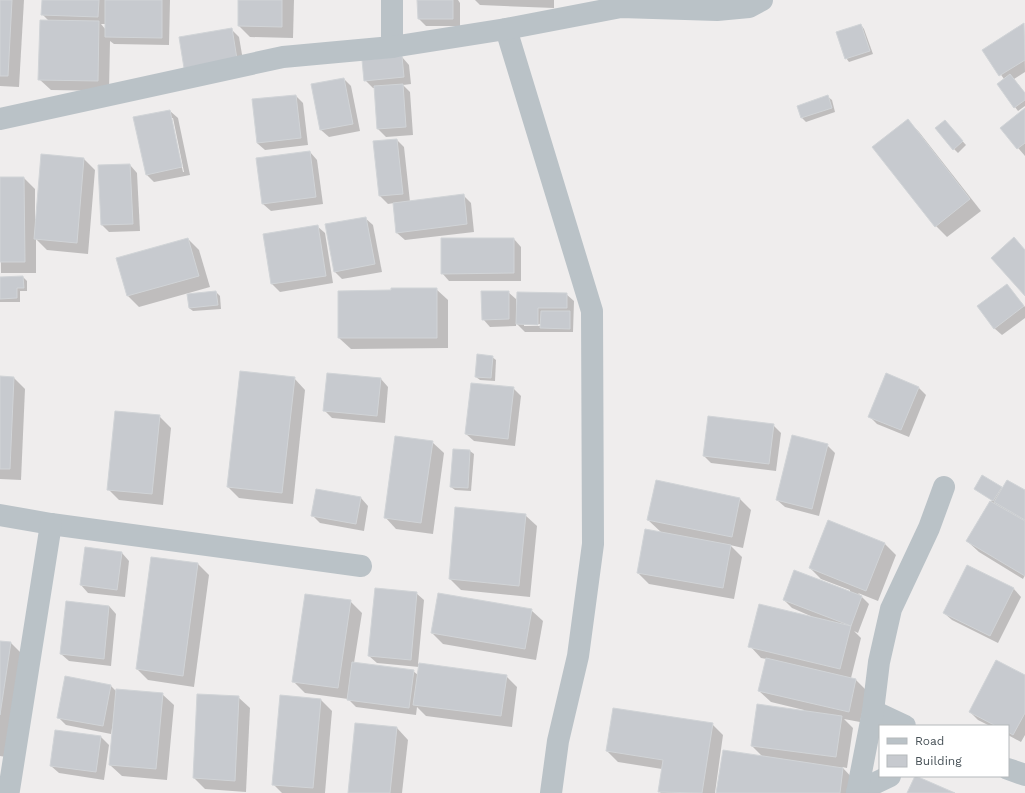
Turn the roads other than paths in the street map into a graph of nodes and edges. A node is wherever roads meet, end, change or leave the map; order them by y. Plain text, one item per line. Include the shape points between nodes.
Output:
1 (392, 0) edge
2 (762, 0) edge
3 (506, 29) junction
4 (392, 46) junction
5 (0, 119) edge
6 (944, 487) dead end
7 (0, 515) edge
8 (52, 524) junction
9 (361, 566) dead end
10 (873, 710) junction
11 (903, 725) edge
12 (1009, 769) edge
13 (1025, 775) edge
14 (888, 777) edge
15 (11, 791) edge
16 (857, 792) edge
17 (551, 793) edge

1 - 4 street
2 - 3 street via 749,7 717,10 621,7
3 - 4 street
3 - 17 street via 592,311 593,544 578,656 558,741
4 - 5 street via 283,57
6 - 10 street via 929,528 891,608 879,662
7 - 8 street
8 - 9 street
8 - 15 street
10 - 11 street
10 - 16 street
12 - 13 street
14 - 16 street

